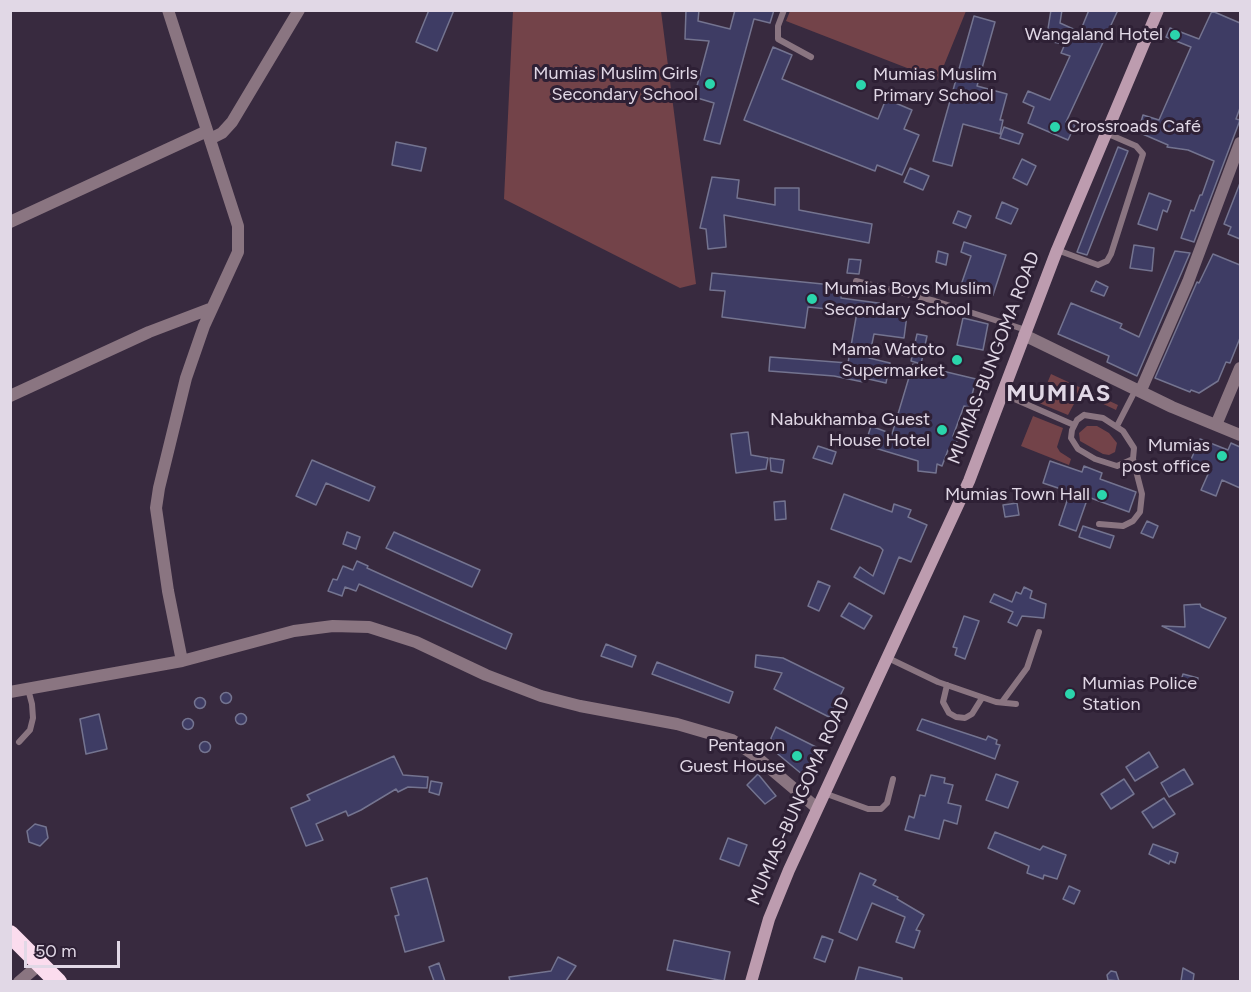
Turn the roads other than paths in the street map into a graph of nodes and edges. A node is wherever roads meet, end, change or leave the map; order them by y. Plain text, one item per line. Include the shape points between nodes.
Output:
1 (168, 10) edge
2 (299, 10) edge
3 (784, 10) edge
4 (1158, 10) edge
5 (811, 57) dead end
6 (1106, 133) junction
7 (208, 135) junction
8 (1240, 143) edge
9 (10, 222) edge
10 (1057, 250) junction
11 (856, 281) dead end
12 (213, 308) junction
13 (1025, 332) junction
14 (1240, 368) edge
15 (1138, 389) junction
16 (1003, 394) junction
17 (10, 396) edge
18 (1074, 425) junction
19 (1216, 425) junction
20 (1117, 426) junction
21 (1240, 435) edge
22 (1133, 459) junction
23 (1099, 524) dead end
24 (1039, 632) dead end
25 (888, 658) junction
26 (182, 661) junction
27 (947, 685) junction
28 (28, 689) junction
29 (10, 692) edge
30 (982, 698) junction
31 (1002, 702) junction
32 (1016, 704) dead end
33 (19, 742) dead end
34 (893, 779) dead end
35 (824, 794) junction
36 (817, 808) junction
37 (10, 934) edge
38 (40, 964) junction
39 (20, 981) edge
40 (58, 981) edge
41 (755, 981) edge

1 - 7 street
2 - 7 street via 232,122 222,134
3 - 5 lane via 778,39
4 - 6 street, MUMIAS-BUNGOMA ROAD
6 - 10 street, MUMIAS-BUNGOMA ROAD
6 - 10 lane via 1136,146 1143,154 1111,254 1098,265
7 - 9 street
7 - 12 street via 238,226 238,252
8 - 15 street via 1188,282
10 - 13 street, MUMIAS-BUNGOMA ROAD
11 - 13 lane via 935,301
12 - 17 street via 149,332
12 - 26 street via 186,378 156,508
13 - 15 street
13 - 16 street, MUMIAS-BUNGOMA ROAD
14 - 19 street
15 - 19 street
15 - 20 lane
16 - 18 lane
16 - 25 street, MUMIAS-BUNGOMA ROAD via 966,489
18 - 20 lane via 1079,418 1090,415
18 - 22 lane via 1071,438 1083,453 1117,466
19 - 21 street
20 - 22 lane via 1131,443
22 - 23 lane via 1142,494 1140,512 1123,526
24 - 31 lane via 1027,668
25 - 27 lane
25 - 35 street, MUMIAS-BUNGOMA ROAD
26 - 28 street
26 - 36 street via 294,631 369,627 416,642 541,696 677,724 732,740
27 - 30 lane
27 - 30 lane via 943,702 956,717 972,714
28 - 29 street
28 - 33 lane via 33,718 30,730
30 - 31 lane
31 - 32 lane
34 - 35 lane via 887,803 881,809 868,809
35 - 36 street, MUMIAS-BUNGOMA ROAD
36 - 41 street, MUMIAS-BUNGOMA ROAD via 769,919
37 - 38 highway
38 - 39 street
38 - 40 highway

